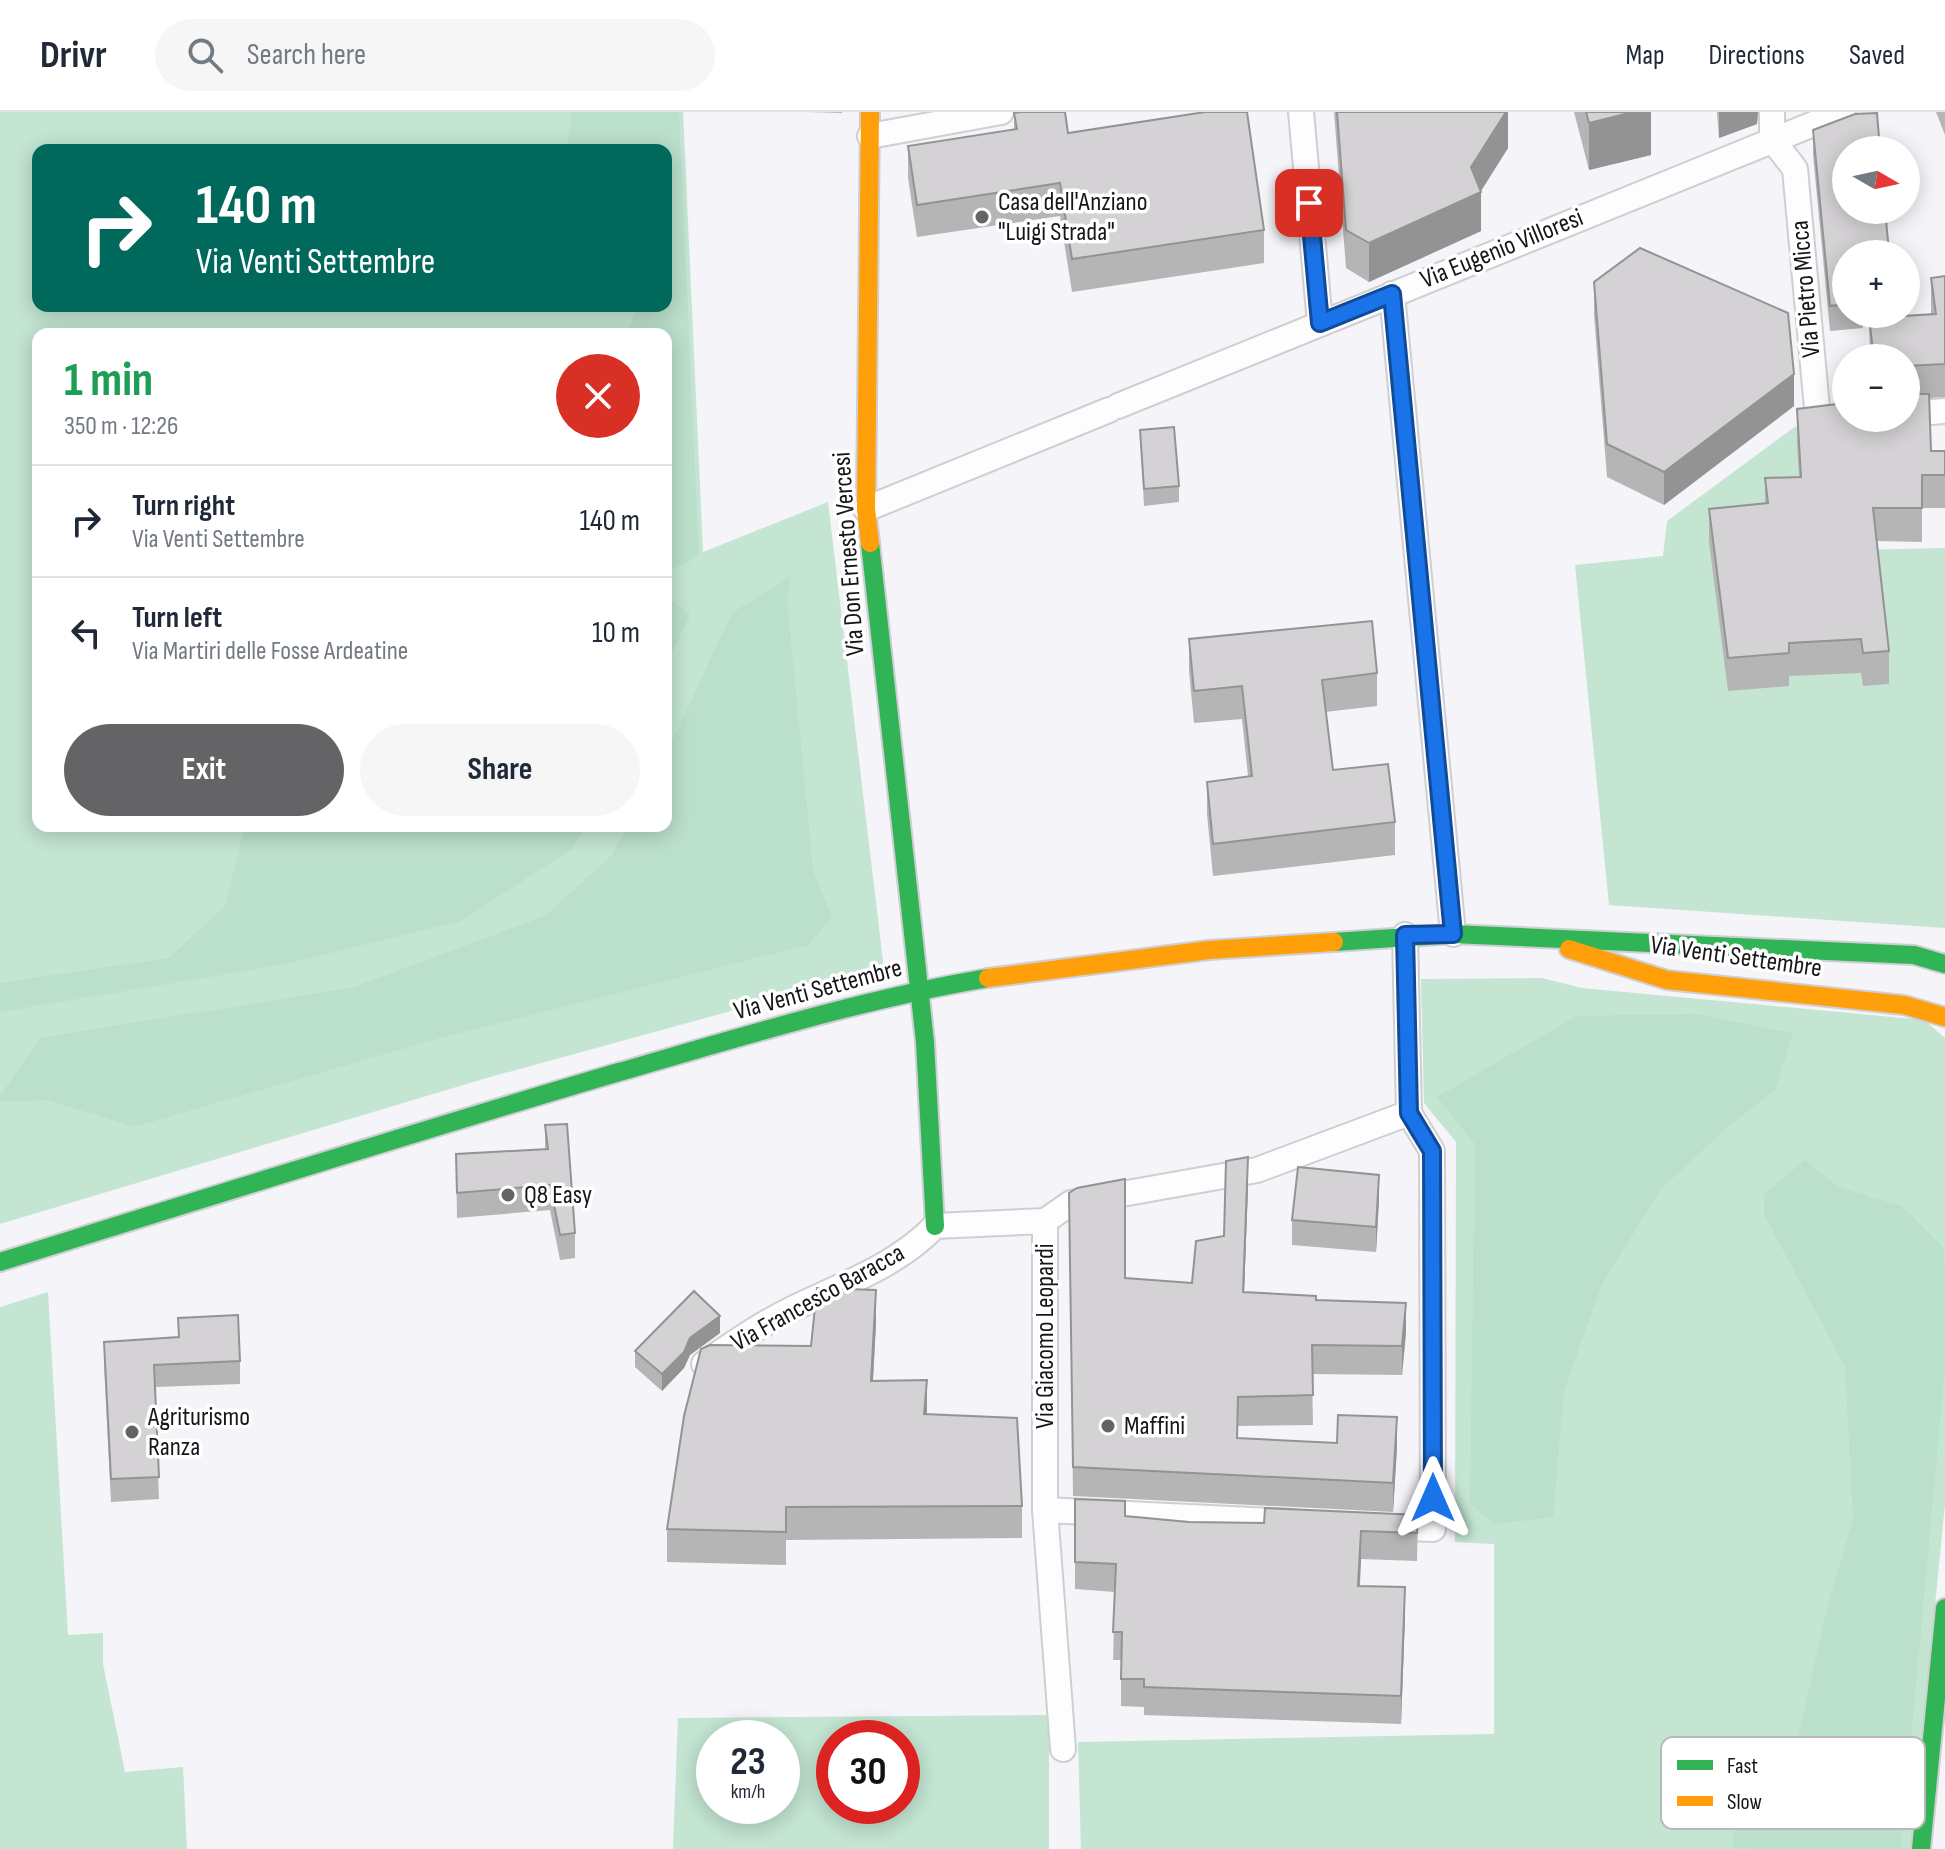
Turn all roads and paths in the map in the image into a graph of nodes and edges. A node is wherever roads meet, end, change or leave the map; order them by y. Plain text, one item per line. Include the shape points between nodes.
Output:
1 (1001, 112) edge
2 (1301, 112) edge
3 (1772, 112) edge
4 (1843, 112) edge
5 (870, 124) edge
6 (1772, 139) junction
7 (1392, 294) junction
8 (1320, 323) junction
9 (1945, 411) edge
10 (1920, 413) edge
11 (1832, 418) edge
12 (866, 509) junction
13 (1453, 934) junction
14 (1523, 934) junction
15 (1405, 935) junction
16 (1945, 954) edge
17 (1945, 964) edge
18 (1910, 965) junction
19 (918, 990) junction
20 (1945, 1017) edge
21 (1409, 1113) junction
22 (1045, 1221) junction
23 (935, 1226) junction
24 (0, 1262) edge
25 (699, 1367) edge
26 (1045, 1510) junction
27 (1325, 1524) edge
28 (1356, 1525) edge
29 (1945, 1608) edge
30 (1063, 1749) dead end
31 (1925, 1809) edge
32 (1923, 1829) edge
33 (1921, 1849) edge

1 - 5 street
2 - 8 street
3 - 6 street
4 - 6 street, Via Eugenio Villoresi
5 - 12 street, Via Don Ernesto Vercesi
6 - 7 street, Via Eugenio Villoresi
6 - 11 street, Via Pietro Micca via 1795,169 1818,419
7 - 8 street, Via Eugenio Villoresi
7 - 13 street
8 - 12 street, Via Eugenio Villoresi
9 - 10 street
12 - 19 street, Via Don Ernesto Vercesi
13 - 14 street, Via Venti Settembre
13 - 15 street, Via Venti Settembre
14 - 18 street, Via Venti Settembre via 1819,950
14 - 20 street, Via Venti Settembre via 1667,980 1904,1005
15 - 19 street, Via Venti Settembre via 1209,950
15 - 21 street
16 - 18 street
17 - 18 street, Via Venti Settembre
19 - 23 street
19 - 24 street, Via Venti Settembre via 529,1099
21 - 22 street via 1257,1170 1071,1203
21 - 28 street via 1432,1151 1433,1529
22 - 23 street, Via Giacomo Leopardi
22 - 26 street, Via Giacomo Leopardi
23 - 25 street, Via Francesco Baracca via 868,1274 790,1310
26 - 27 street
26 - 30 street, Via Giacomo Leopardi
29 - 31 street
32 - 33 street

